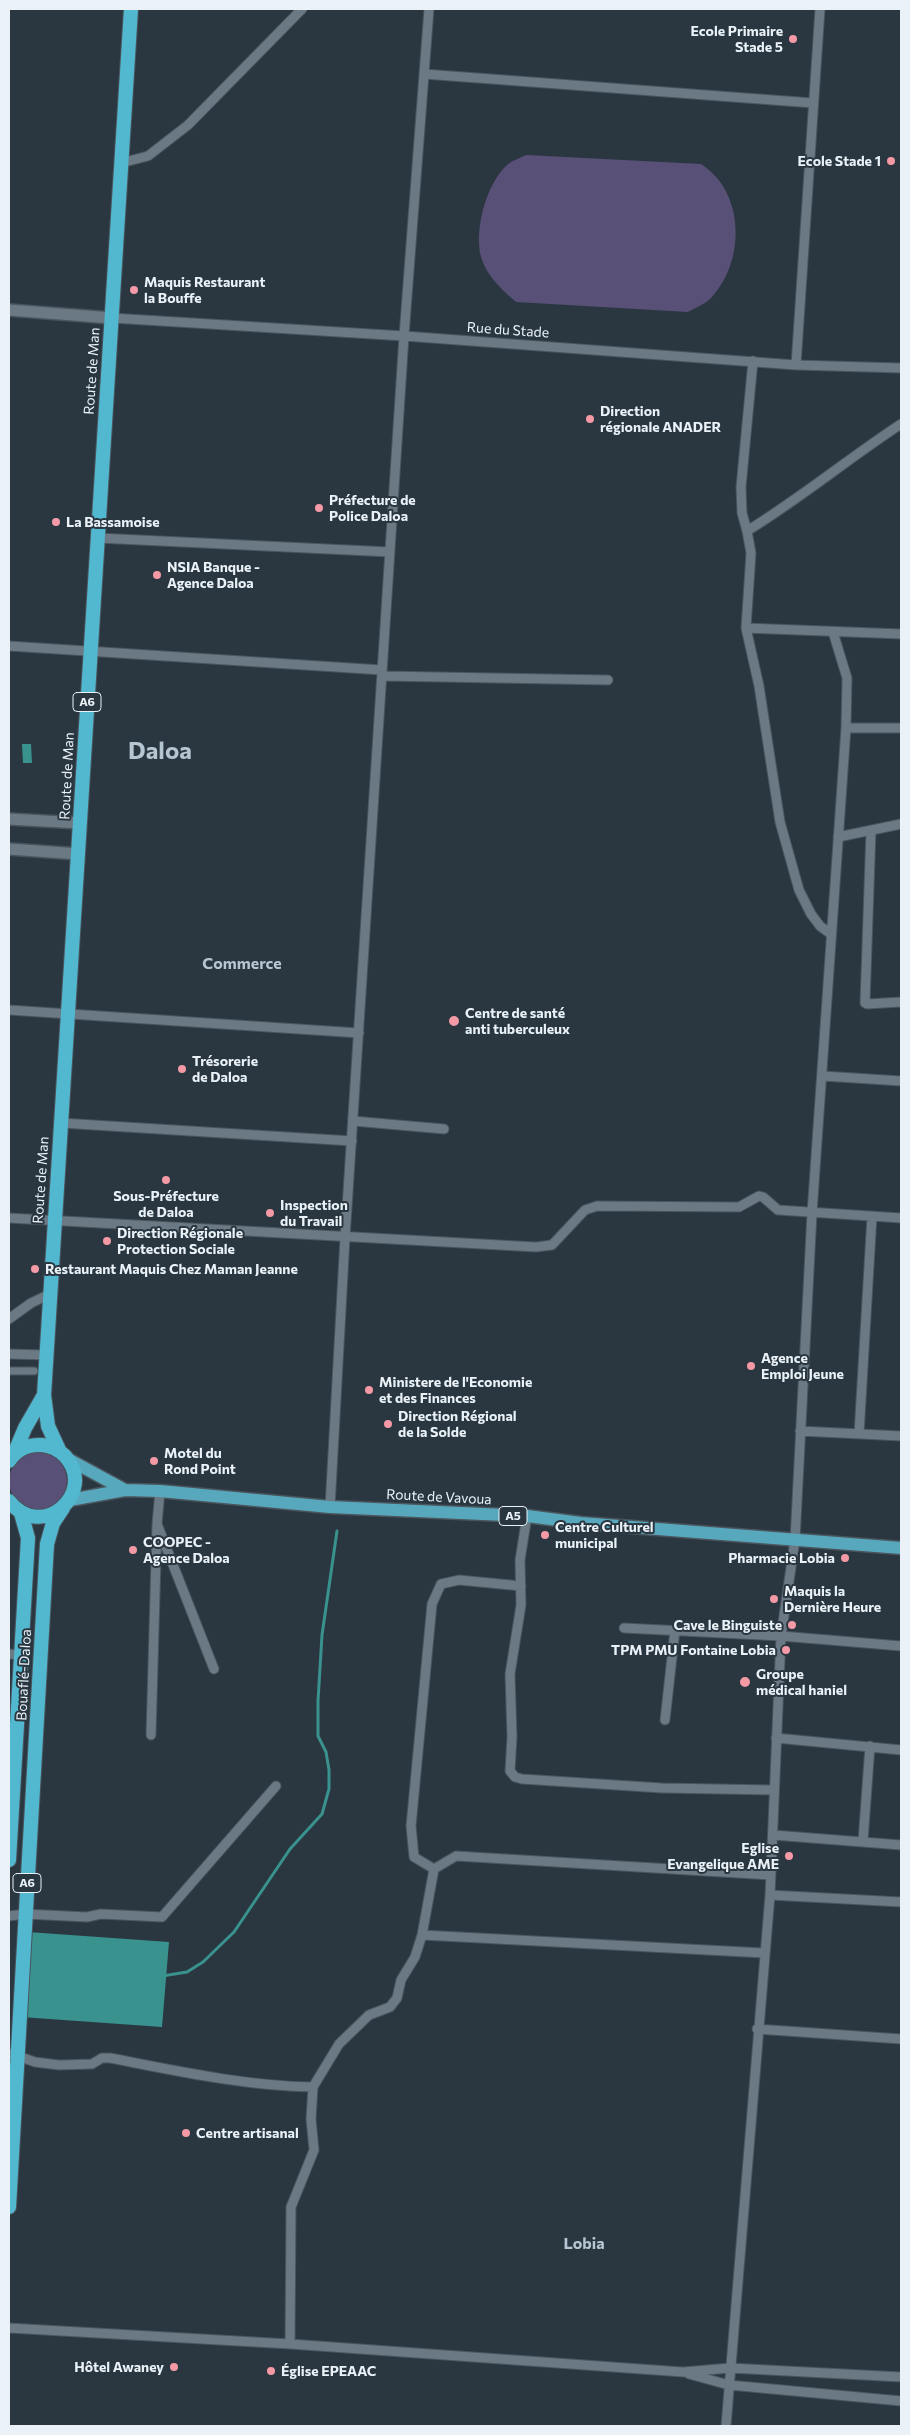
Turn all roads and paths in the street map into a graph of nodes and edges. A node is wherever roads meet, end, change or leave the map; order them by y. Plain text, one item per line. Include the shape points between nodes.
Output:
1 (131, 9) edge
2 (302, 9) edge
3 (429, 9) edge
4 (820, 9) edge
5 (424, 74) junction
6 (813, 102) junction
7 (122, 163) junction
8 (9, 310) edge
9 (112, 318) junction
10 (404, 336) junction
11 (753, 361) junction
12 (796, 365) junction
13 (901, 368) edge
14 (901, 424) edge
15 (747, 530) junction
16 (98, 538) junction
17 (390, 552) junction
18 (746, 628) junction
19 (833, 632) junction
20 (901, 634) edge
21 (9, 646) edge
22 (91, 649) junction
23 (382, 673) junction
24 (608, 680) dead end
25 (846, 728) junction
26 (901, 728) edge
27 (9, 819) edge
28 (80, 823) junction
29 (901, 824) edge
30 (871, 830) junction
31 (838, 837) junction
32 (9, 849) edge
33 (79, 854) junction
34 (831, 934) junction
35 (901, 1002) edge
36 (9, 1010) edge
37 (68, 1014) junction
38 (359, 1033) junction
39 (823, 1076) junction
40 (901, 1080) edge
41 (353, 1121) junction
42 (61, 1123) junction
43 (444, 1128) dead end
44 (352, 1141) junction
45 (812, 1213) junction
46 (872, 1216) junction
47 (9, 1218) edge
48 (901, 1218) edge
49 (55, 1222) junction
50 (346, 1238) junction
51 (50, 1294) junction
52 (9, 1319) edge
53 (9, 1354) edge
54 (41, 1355) junction
55 (9, 1371) edge
56 (34, 1371) dead end
57 (44, 1395) junction
58 (800, 1431) junction
59 (859, 1434) junction
60 (901, 1436) edge
61 (64, 1456) junction
62 (10, 1459) edge
63 (125, 1490) junction
64 (160, 1491) junction
65 (9, 1501) edge
66 (66, 1504) junction
67 (330, 1507) junction
68 (21, 1513) junction
69 (527, 1516) junction
70 (158, 1524) junction
71 (795, 1540) junction
72 (901, 1548) edge
73 (521, 1586) junction
74 (624, 1628) dead end
75 (675, 1630) junction
76 (781, 1636) junction
77 (901, 1646) edge
78 (15, 1654) edge
79 (214, 1669) dead end
80 (665, 1720) dead end
81 (151, 1735) dead end
82 (776, 1738) junction
83 (870, 1746) junction
84 (901, 1750) edge
85 (276, 1786) dead end
86 (773, 1790) junction
87 (773, 1834) junction
88 (863, 1841) junction
89 (901, 1844) edge
90 (9, 1860) edge
91 (434, 1869) junction
92 (771, 1875) junction
93 (770, 1895) junction
94 (901, 1902) edge
95 (25, 1914) junction
96 (9, 1916) edge
97 (422, 1935) junction
98 (764, 1953) junction
99 (757, 2029) junction
100 (901, 2039) edge
101 (13, 2053) edge
102 (313, 2087) junction
103 (9, 2207) edge
104 (9, 2328) edge
105 (290, 2344) junction
106 (730, 2368) junction
107 (683, 2372) junction
108 (901, 2377) edge
109 (729, 2385) junction
110 (901, 2401) edge
111 (726, 2426) edge

1 - 7 highway, Route de Man / A6
2 - 7 street via 188,125 148,156
3 - 5 street
4 - 6 street
5 - 6 street
5 - 10 street
6 - 12 street
7 - 9 highway, Route de Man / A6
8 - 9 street
9 - 10 street, Rue du Stade
9 - 16 highway, Route de Man / A6
10 - 11 street, Rue du Stade
10 - 17 street
11 - 12 street, Rue du Stade
11 - 15 street via 741,487 742,514
12 - 13 street, Rue du Stade
14 - 15 street via 842,463 788,506
15 - 18 street via 751,553
16 - 17 street
16 - 22 highway, Route de Man / A6
17 - 23 street
18 - 19 street
18 - 34 street via 767,728 780,822 799,890 811,914
19 - 20 street
19 - 25 street via 847,678
21 - 22 street
22 - 23 street via 124,655
22 - 28 highway, Route de Man / A6
23 - 24 street
23 - 38 street
25 - 26 street
25 - 31 street
27 - 28 street
28 - 33 highway, Route de Man / A6
29 - 30 street
30 - 31 street
30 - 35 street via 865,1003
31 - 34 street
32 - 33 street
33 - 37 highway, Route de Man / A6
34 - 39 street
36 - 37 street
37 - 38 street
37 - 42 highway, Route de Man / A6
38 - 41 street
39 - 40 street
39 - 45 street
41 - 43 street
41 - 44 street
42 - 44 street
42 - 49 highway, Route de Man / A6
44 - 50 street
45 - 46 street
45 - 50 street via 778,1210 759,1196 739,1207 597,1206 585,1210 552,1245 544,1247
45 - 58 street
46 - 48 street
46 - 59 street
47 - 49 street
49 - 50 street
49 - 51 highway, Route de Man / A6
50 - 67 street
51 - 52 street
51 - 54 highway, Route de Man / A6
53 - 54 street
54 - 57 highway, Route de Man / A6
55 - 56 street
57 - 61 highway, A6 via 48,1426
57 - 62 highway, A6
58 - 59 street
58 - 71 street
59 - 60 street
61 - 62 highway via 47,1446 33,1445
61 - 63 main road, A5
61 - 66 highway via 75,1480
63 - 64 main road, Route de Vavoua / A5
63 - 66 main road, A5
64 - 67 main road, Route de Vavoua / A5
64 - 70 street
65 - 68 highway
66 - 68 highway via 42,1517
66 - 95 highway, Bouaflé-Daloa / A6 via 53,1523 47,1544
67 - 69 main road, Route de Vavoua / A5
68 - 78 highway, Bouaflé-Daloa / A6 via 28,1538
69 - 71 main road, Route de Vavoua / A5
69 - 73 street via 520,1560
70 - 79 street
70 - 81 street
71 - 72 main road, Route de Vavoua / A5
71 - 76 street
73 - 86 street via 510,1674 510,1771 515,1777 662,1788
73 - 91 street via 459,1580 442,1584 432,1604 411,1826 414,1857
74 - 75 street
75 - 76 street
75 - 80 street
76 - 77 street
76 - 82 street
78 - 90 highway, Bouaflé-Daloa / A6
82 - 83 street
82 - 86 street
83 - 84 street
83 - 88 street
85 - 95 street via 162,1917
86 - 87 street
87 - 88 street
87 - 92 street
88 - 89 street
91 - 92 street via 456,1856
91 - 97 street
92 - 93 street
93 - 94 street
93 - 98 street
95 - 96 street
95 - 101 highway, Bouaflé-Daloa / A6
97 - 98 street
97 - 102 street via 415,1956 401,1980 397,1998 390,2007 369,2015 339,2044
98 - 99 street
99 - 100 street
99 - 106 street
101 - 102 street via 34,2062 60,2065 92,2064 102,2058 110,2058 230,2080
101 - 103 highway, Bouaflé-Daloa / A6
102 - 105 street via 311,2119 314,2150 291,2207
104 - 105 street
105 - 107 street
106 - 107 street
106 - 108 street
106 - 109 street
107 - 109 street
109 - 110 street
109 - 111 street

